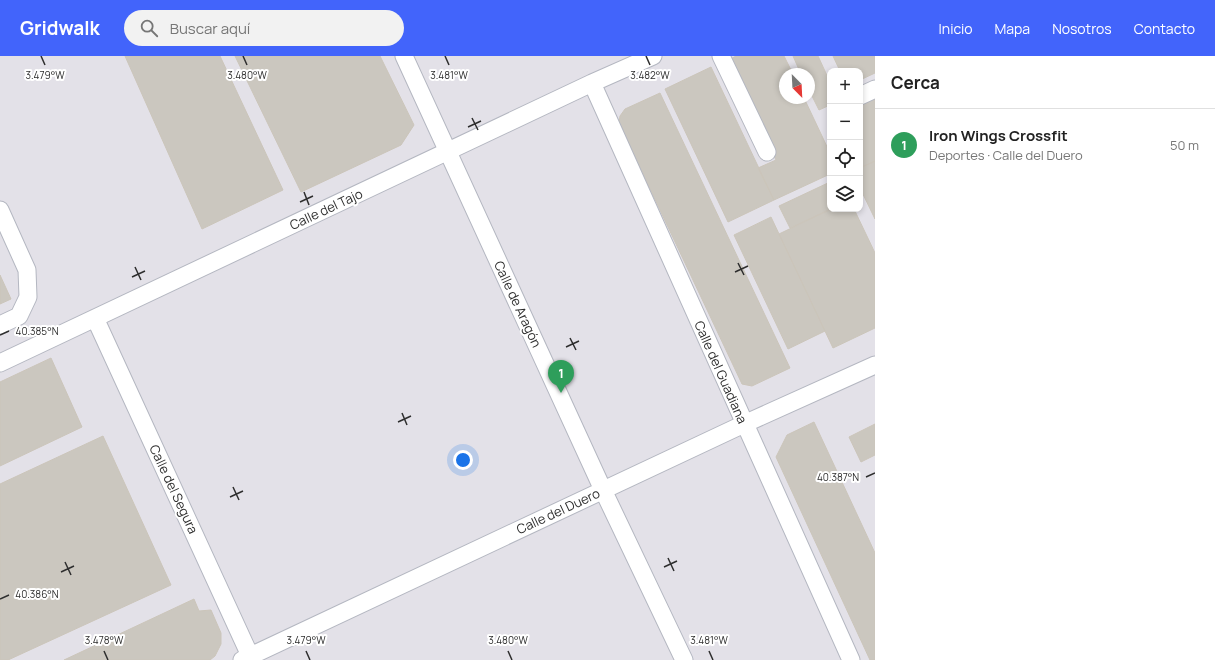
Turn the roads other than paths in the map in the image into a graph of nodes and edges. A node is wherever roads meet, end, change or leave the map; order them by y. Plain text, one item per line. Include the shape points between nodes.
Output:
1 (404, 56) edge
2 (653, 56) edge
3 (721, 56) edge
4 (592, 83) junction
5 (875, 89) edge
6 (863, 95) edge
7 (447, 151) junction
8 (767, 152) dead end
9 (0, 210) edge
10 (96, 318) junction
11 (0, 325) edge
12 (0, 363) edge
13 (875, 365) edge
14 (744, 424) junction
15 (603, 490) junction
16 (248, 659) edge
17 (684, 660) edge
18 (851, 660) edge

1 - 7 street, Calle de Aragón
2 - 4 street, Calle del Tajo
3 - 8 street
4 - 7 street, Calle del Tajo
4 - 14 street, Calle del Guadiana
5 - 6 street
7 - 10 street, Calle del Tajo
7 - 15 street, Calle de Aragón
9 - 11 street via 27,270 28,297 19,316
10 - 12 street, Calle del Tajo
10 - 16 street, Calle del Segura
13 - 14 street, Calle del Duero
14 - 15 street, Calle del Duero
14 - 18 street, Calle del Guadiana
15 - 16 street, Calle del Duero
15 - 17 street, Calle de Aragón

